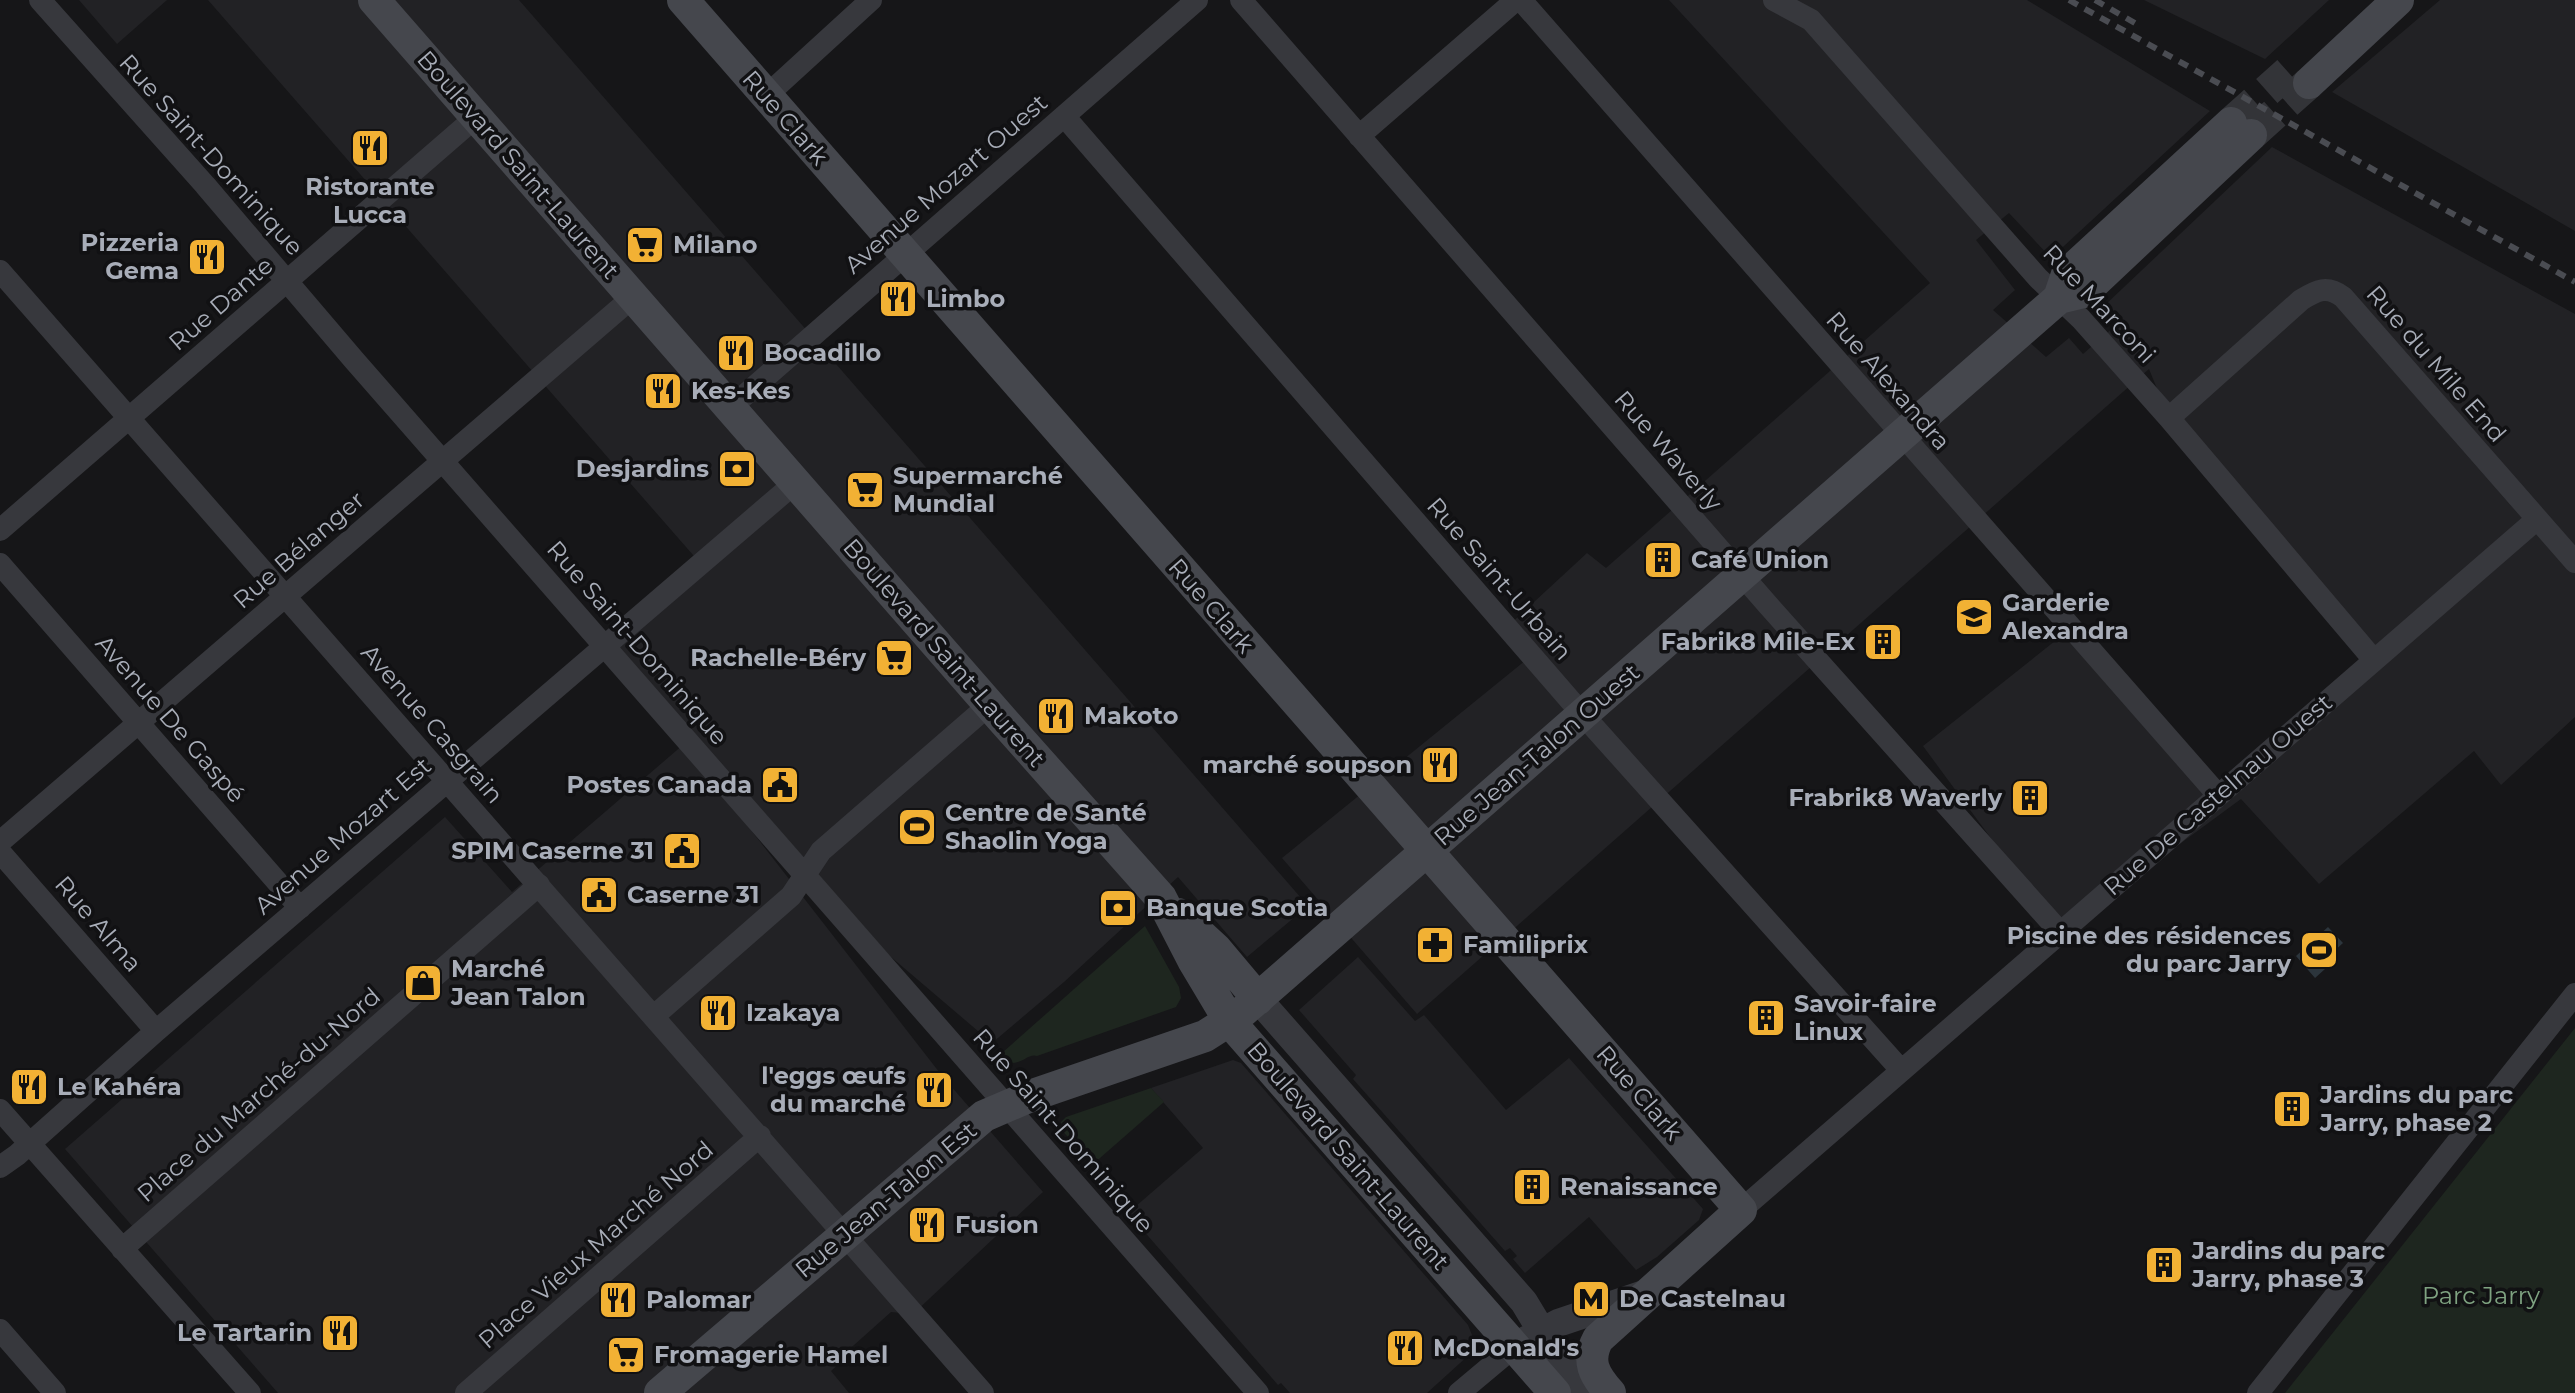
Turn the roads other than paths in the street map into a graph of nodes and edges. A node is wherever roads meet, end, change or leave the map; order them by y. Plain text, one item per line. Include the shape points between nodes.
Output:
1 (40, 0) edge
2 (374, 0) edge
3 (683, 0) edge
4 (871, 0) edge
5 (1197, 0) edge
6 (1241, 0) edge
7 (1518, 0) edge
8 (1774, 0) edge
9 (2366, 0) edge
10 (2398, 0) edge
11 (766, 96) junction
12 (1064, 116) junction
13 (476, 117) junction
14 (2241, 129) tunnel mouth
15 (1359, 136) junction
16 (905, 255) junction
17 (0, 271) edge
18 (288, 281) junction
19 (633, 297) junction
20 (2059, 298) junction
21 (730, 408) junction
22 (129, 418) junction
23 (2169, 418) junction
24 (1903, 435) junction
25 (442, 461) junction
26 (795, 483) junction
27 (2536, 520) junction
28 (0, 530) edge
29 (2575, 562) edge
30 (0, 564) edge
31 (1742, 575) junction
32 (285, 596) junction
33 (604, 646) junction
34 (2373, 659) junction
35 (989, 705) junction
36 (1583, 715) junction
37 (138, 723) junction
38 (447, 781) junction
39 (2218, 795) junction
40 (0, 842) edge
41 (0, 852) edge
42 (1426, 852) junction
43 (805, 874) junction
44 (539, 885) junction
45 (1161, 898) junction
46 (300, 908) junction
47 (2060, 932) junction
48 (2575, 994) edge
49 (1258, 999) junction
50 (654, 1016) junction
51 (1230, 1022) junction
52 (156, 1031) junction
53 (1901, 1070) junction
54 (1007, 1105) junction
55 (0, 1110) edge
56 (760, 1136) junction
57 (30, 1144) junction
58 (0, 1167) edge
59 (1741, 1210) junction
60 (846, 1234) junction
61 (122, 1249) junction
62 (1650, 1292) junction
63 (0, 1330) edge
64 (1528, 1339) junction
65 (55, 1393) edge
66 (250, 1393) edge
67 (466, 1393) edge
68 (660, 1393) edge
69 (983, 1393) edge
70 (1258, 1393) edge
71 (1459, 1393) edge
72 (1555, 1393) edge
73 (1589, 1393) edge
74 (1610, 1393) edge
75 (2258, 1393) edge

1 - 18 street, Rue Saint-Dominique
2 - 13 main road, Boulevard Saint-Laurent
3 - 11 main road, Rue Clark
4 - 11 street
5 - 12 street, Avenue Mozart Ouest
6 - 15 street, Rue Waverly
7 - 15 street
7 - 24 street, Rue Alexandra
8 - 20 street, Rue Marconi via 1811,20
9 - 10 main road via 2298,78
11 - 16 main road, Rue Clark
12 - 16 street, Avenue Mozart Ouest
12 - 36 street, Rue Saint-Urbain
13 - 18 street, Rue Dante
13 - 19 main road, Boulevard Saint-Laurent
14 - 20 main road, Rue Jean-Talon Ouest via 2084,292
15 - 31 street, Rue Waverly
16 - 21 street, Avenue Mozart Ouest
16 - 42 main road, Rue Clark
17 - 22 street, Avenue Casgrain
18 - 22 street, Rue Dante
18 - 25 street, Rue Saint-Dominique
19 - 21 main road, Boulevard Saint-Laurent
19 - 25 street, Rue Bélanger
20 - 23 street, Rue Marconi
20 - 24 main road, Rue Jean-Talon Ouest
21 - 26 main road, Boulevard Saint-Laurent
22 - 28 street, Rue Dante
22 - 32 street, Avenue Casgrain
23 - 27 street, Rue du Mile End via 2301,300 2322,289 2333,290
23 - 34 street, Rue Marconi
24 - 31 main road, Rue Jean-Talon Ouest
24 - 39 street, Rue Alexandra
25 - 32 street, Rue Bélanger
25 - 33 street, Rue Saint-Dominique
26 - 33 street, Avenue Mozart Est
26 - 35 main road, Boulevard Saint-Laurent
27 - 29 street, Rue du Mile End
27 - 34 street, Rue De Castelnau Ouest
30 - 37 street, Avenue De Gaspé
31 - 36 main road, Rue Jean-Talon Ouest
31 - 47 street, Rue Waverly
32 - 37 street, Rue Bélanger
32 - 38 street, Avenue Casgrain
33 - 38 street, Avenue Mozart Est
33 - 43 street, Rue Saint-Dominique
34 - 39 street, Rue De Castelnau Ouest
35 - 43 street via 821,851
35 - 45 main road, Boulevard Saint-Laurent
36 - 42 main road, Rue Jean-Talon Ouest
36 - 53 street, Rue Saint-Urbain
37 - 40 street, Rue Bélanger
37 - 46 street, Avenue De Gaspé
38 - 44 street, Avenue Casgrain
38 - 46 street, Avenue Mozart Est
39 - 47 street, Rue De Castelnau Ouest
41 - 52 street, Rue Alma
42 - 49 main road, Rue Jean-Talon Ouest
42 - 59 main road, Rue Clark
43 - 50 street via 791,896
43 - 54 street, Rue Saint-Dominique
44 - 50 street, Avenue Casgrain
44 - 61 street, Place du Marché-du-Nord
45 - 49 main road via 1216,949
45 - 51 main road, Boulevard Saint-Laurent
46 - 52 street, Avenue Mozart Est
47 - 53 street, Rue De Castelnau Ouest
48 - 75 street
49 - 51 main road, Rue Jean-Talon Ouest
49 - 64 street, Boulevard Saint-Laurent via 1524,1302
50 - 56 street, Avenue Casgrain
51 - 54 main road, Rue Jean-Talon Est via 1205,1036
51 - 64 main road, Boulevard Saint-Laurent
52 - 57 street, Avenue Mozart Est
53 - 59 street, Rue De Castelnau Ouest
54 - 60 main road, Rue Jean-Talon Est via 976,1122
54 - 70 street, Rue Saint-Dominique
55 - 57 street
56 - 60 street, Avenue Casgrain
56 - 67 street, Place Vieux Marché Nord
57 - 58 street, Avenue Mozart Est
57 - 61 street
59 - 62 main road, Rue De Castelnau Ouest
60 - 68 main road, Rue Jean-Talon Est
60 - 69 street, Avenue Casgrain
61 - 66 street
62 - 64 street, Rue De Castelnau Ouest
62 - 74 main road via 1602,1334 1592,1352 1592,1367
63 - 65 street
64 - 71 street
64 - 72 main road, Boulevard Saint-Laurent
64 - 73 street, Boulevard Saint-Laurent via 1560,1361

